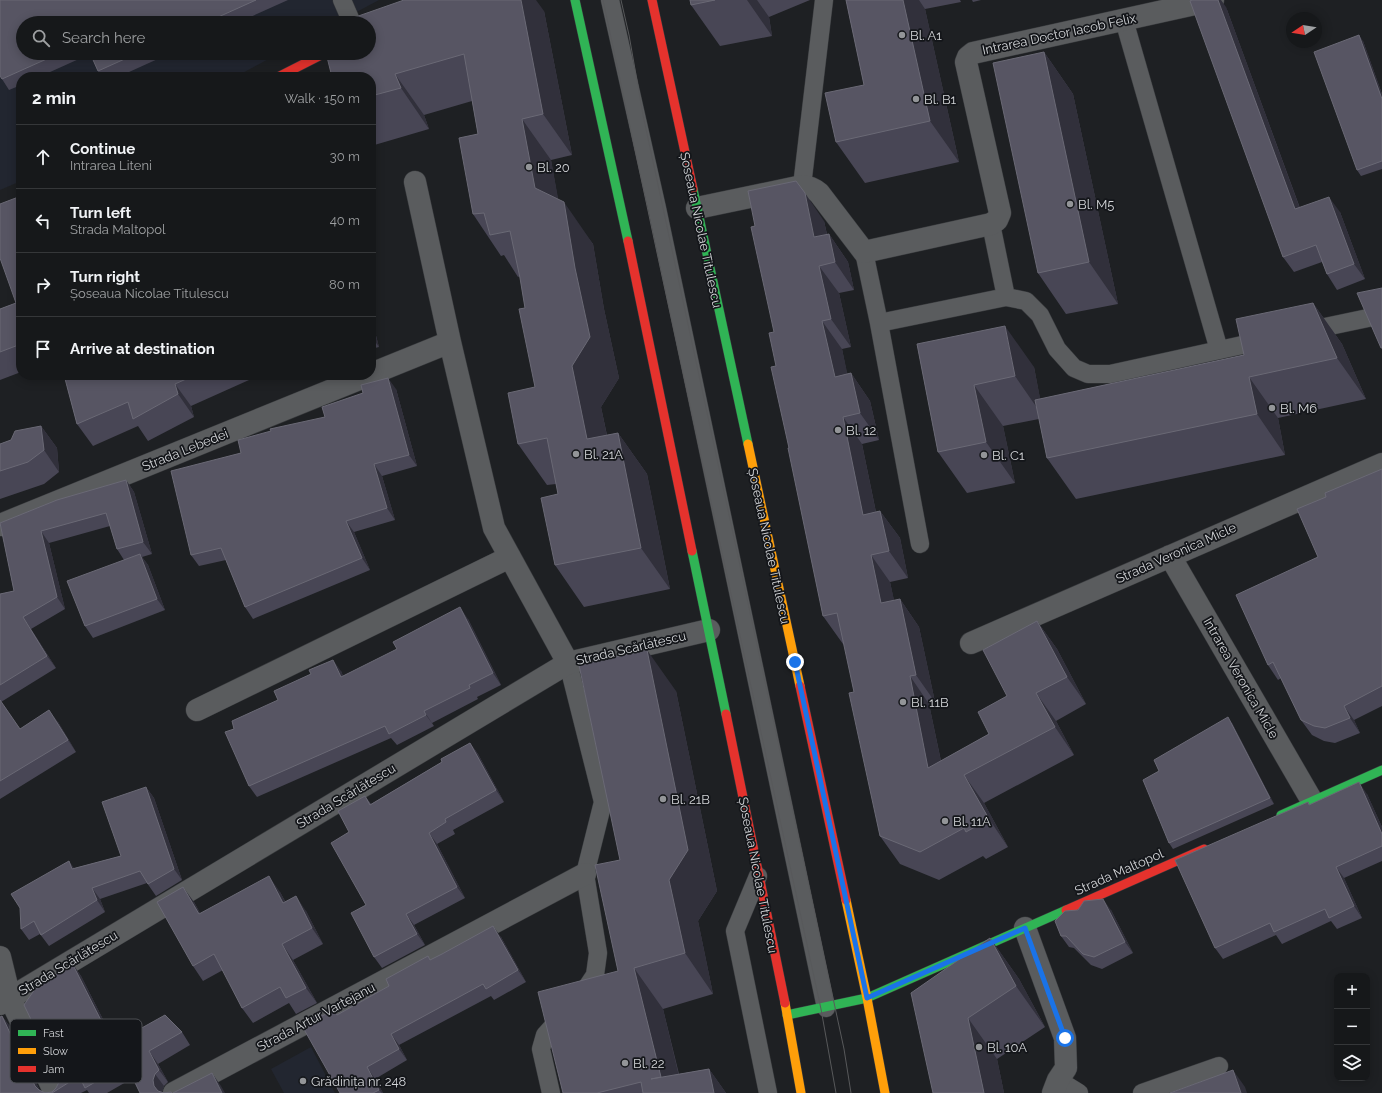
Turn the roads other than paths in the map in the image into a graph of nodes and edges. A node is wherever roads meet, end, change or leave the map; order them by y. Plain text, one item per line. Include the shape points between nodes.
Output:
1 (342, 0) edge
2 (575, 0) edge
3 (610, 0) edge
4 (652, 0) edge
5 (824, 0) edge
6 (1212, 0) edge
7 (349, 16) edge
8 (1124, 20) junction
9 (311, 60) edge
10 (288, 72) edge
11 (415, 182) dead end
12 (802, 186) junction
13 (696, 208) junction
14 (991, 224) junction
15 (864, 252) junction
16 (1006, 297) junction
17 (1382, 314) edge
18 (879, 323) junction
19 (450, 342) junction
20 (1219, 350) junction
21 (376, 373) edge
22 (358, 380) edge
23 (1382, 464) edge
24 (0, 525) edge
25 (920, 544) dead end
26 (1170, 556) junction
27 (510, 557) junction
28 (709, 630) junction
29 (971, 643) dead end
30 (568, 663) junction
31 (197, 710) dead end
32 (1382, 770) edge
33 (1312, 801) junction
34 (1276, 817) edge
35 (1211, 846) edge
36 (585, 874) junction
37 (758, 876) junction
38 (1025, 928) junction
39 (0, 957) edge
40 (867, 998) junction
41 (5, 1001) edge
42 (826, 1008) junction
43 (787, 1016) junction
44 (15, 1019) edge
45 (1219, 1066) dead end
46 (50, 1083) edge
47 (1055, 1086) edge
48 (55, 1093) edge
49 (174, 1093) edge
50 (551, 1093) edge
51 (768, 1093) edge
52 (801, 1093) edge
53 (885, 1093) edge
54 (1078, 1093) edge
55 (1142, 1093) edge

1 - 7 lane
2 - 28 main road, Șoseaua Nicolae Titulescu via 639,289
3 - 42 lane
4 - 13 main road, Șoseaua Nicolae Titulescu
5 - 12 lane
6 - 8 street, Intrarea Doctor Iacob Felix
8 - 14 street, Intrarea Doctor Iacob Felix via 972,53 968,57 966,62 1000,213 997,220
8 - 20 lane
9 - 10 main road
11 - 19 street
12 - 13 street
12 - 15 street via 814,189
13 - 40 main road, Șoseaua Nicolae Titulescu
14 - 15 street
14 - 16 lane
15 - 18 lane
16 - 18 lane
16 - 20 lane via 1026,301 1040,315 1057,349 1074,368 1088,374 1110,374
17 - 20 lane
18 - 25 lane
19 - 21 street, Strada Lebedei
19 - 27 street via 494,528
22 - 24 street, Strada Lebedei
23 - 26 street, Strada Veronica Micle
26 - 29 street, Strada Veronica Micle
26 - 33 street, Intrarea Veronica Micle
27 - 30 street
27 - 31 street
28 - 30 street, Strada Scărlătescu
28 - 37 main road, Șoseaua Nicolae Titulescu
30 - 36 lane via 603,802
30 - 41 street, Strada Scărlătescu
32 - 33 main road
33 - 34 main road
35 - 38 main road, Strada Maltopol
36 - 49 street, Strada Artur Vartejanu
36 - 50 lane via 598,953 595,975 583,993 544,1035 541,1050
37 - 43 main road, Șoseaua Nicolae Titulescu
37 - 51 lane via 735,931
38 - 40 main road, Strada Maltopol
38 - 47 street via 1065,1038 1066,1068
39 - 41 street
40 - 42 main road, Strada Maltopol
40 - 53 main road, Șoseaua Nicolae Titulescu
41 - 44 street
42 - 43 main road, Strada Maltopol
43 - 52 main road, Șoseaua Nicolae Titulescu
45 - 55 lane
46 - 48 street
47 - 54 lane

